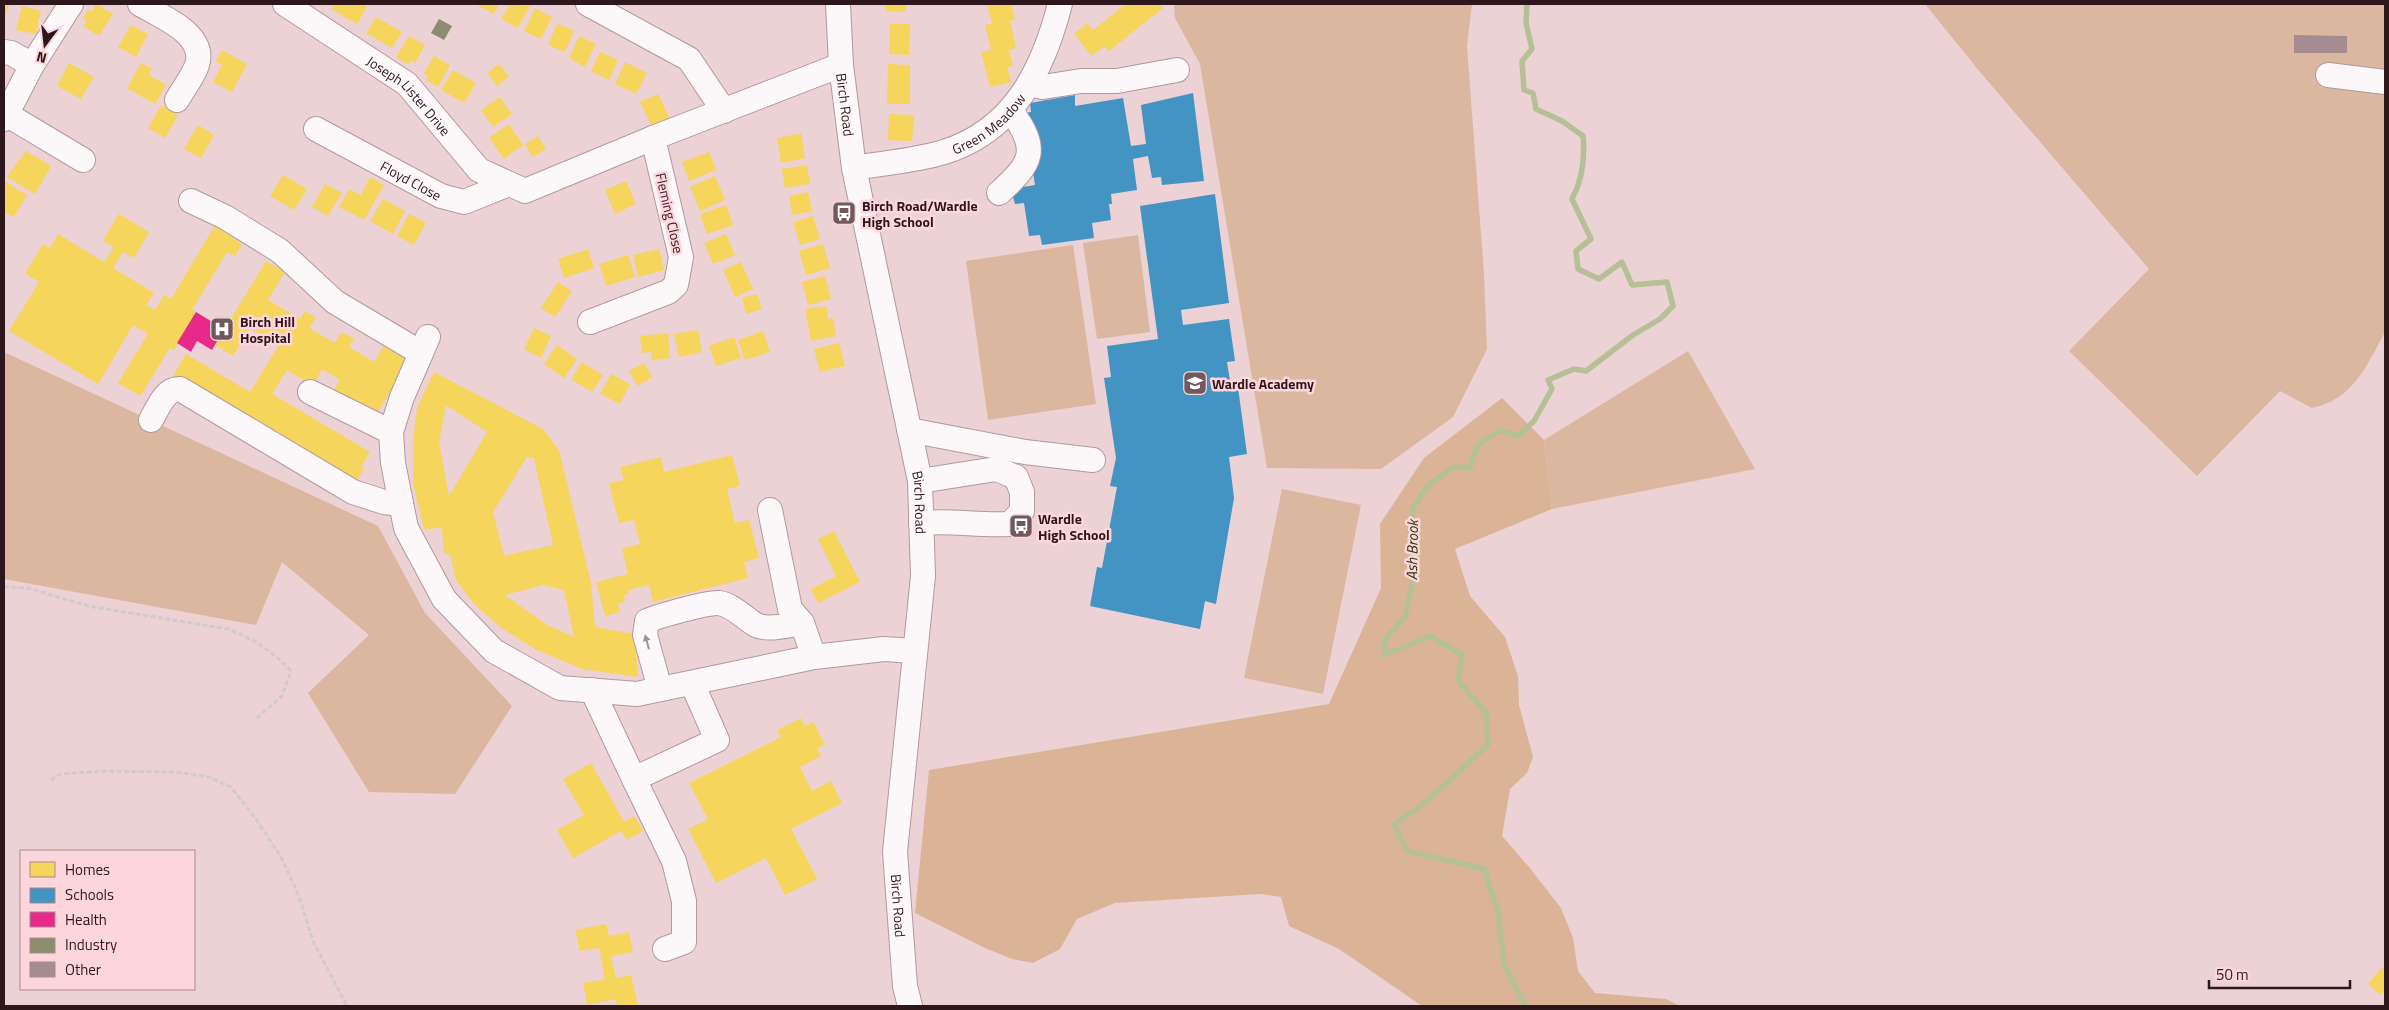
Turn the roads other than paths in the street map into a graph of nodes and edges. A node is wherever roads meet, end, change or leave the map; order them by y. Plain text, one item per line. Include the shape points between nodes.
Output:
1 (71, 4) edge
2 (140, 4) edge
3 (285, 4) edge
4 (588, 4) edge
5 (838, 4) edge
6 (1060, 4) edge
7 (4, 52) edge
8 (32, 65) junction
9 (841, 65) junction
10 (1177, 70) dead end
11 (2328, 75) dead end
12 (2385, 82) edge
13 (1029, 84) junction
14 (177, 100) dead end
15 (724, 111) junction
16 (1011, 111) junction
17 (5, 116) edge
18 (316, 129) dead end
19 (653, 138) junction
20 (83, 160) dead end
21 (854, 168) junction
22 (517, 188) junction
23 (998, 192) dead end
24 (191, 201) dead end
25 (590, 322) dead end
26 (310, 392) dead end
27 (152, 420) dead end
28 (909, 430) junction
29 (391, 432) junction
30 (1039, 454) junction
31 (1093, 460) dead end
32 (1016, 477) junction
33 (920, 481) junction
34 (401, 504) junction
35 (770, 510) dead end
36 (921, 523) junction
37 (802, 623) junction
38 (915, 651) junction
39 (814, 657) junction
40 (692, 683) junction
41 (660, 689) junction
42 (592, 690) junction
43 (634, 779) junction
44 (665, 949) dead end
45 (910, 1006) edge

1 - 8 street
2 - 14 street via 185,31 198,50 197,65
3 - 22 street, Joseph Lister Drive via 407,84 479,170
4 - 15 street via 689,59
5 - 9 street, Birch Road
6 - 13 street, Green Meadow via 1052,34
7 - 8 street
8 - 17 street
9 - 15 street, Floyd Close
9 - 21 street, Birch Road
10 - 13 street via 1117,81 1081,81 1043,87
11 - 12 street
13 - 16 street, Green Meadow
15 - 19 street, Floyd Close
16 - 21 street, Green Meadow via 978,137 944,152
16 - 23 street via 1026,137 1029,158 1021,173
17 - 20 street
18 - 22 street, Floyd Close via 441,196 464,202
19 - 22 street, Floyd Close
19 - 25 street, Fleming Close via 681,257 676,285 668,292
21 - 28 street, Birch Road
24 - 29 street via 225,217 280,251 335,302 425,345
26 - 29 street
27 - 34 street via 168,392 180,389 353,492
28 - 30 street
28 - 33 street, Birch Road
29 - 34 street
30 - 31 street
30 - 32 street via 1035,466
32 - 33 street via 996,469
32 - 36 street via 1022,492 1022,511 1010,524
33 - 36 street, Birch Road
34 - 42 street via 406,528 444,598 494,651 560,688
35 - 37 street via 790,609
36 - 38 street, Birch Road via 923,576
37 - 39 street
41 -> 37 street via 645,635 647,621 659,615 719,603 758,626
38 - 39 street via 884,649
38 - 45 street, Birch Road via 895,852 905,986
39 - 40 street
40 - 41 street
40 - 43 street via 717,740
41 - 42 street via 637,694
42 - 43 street
43 - 44 street via 674,861 684,901 684,942

